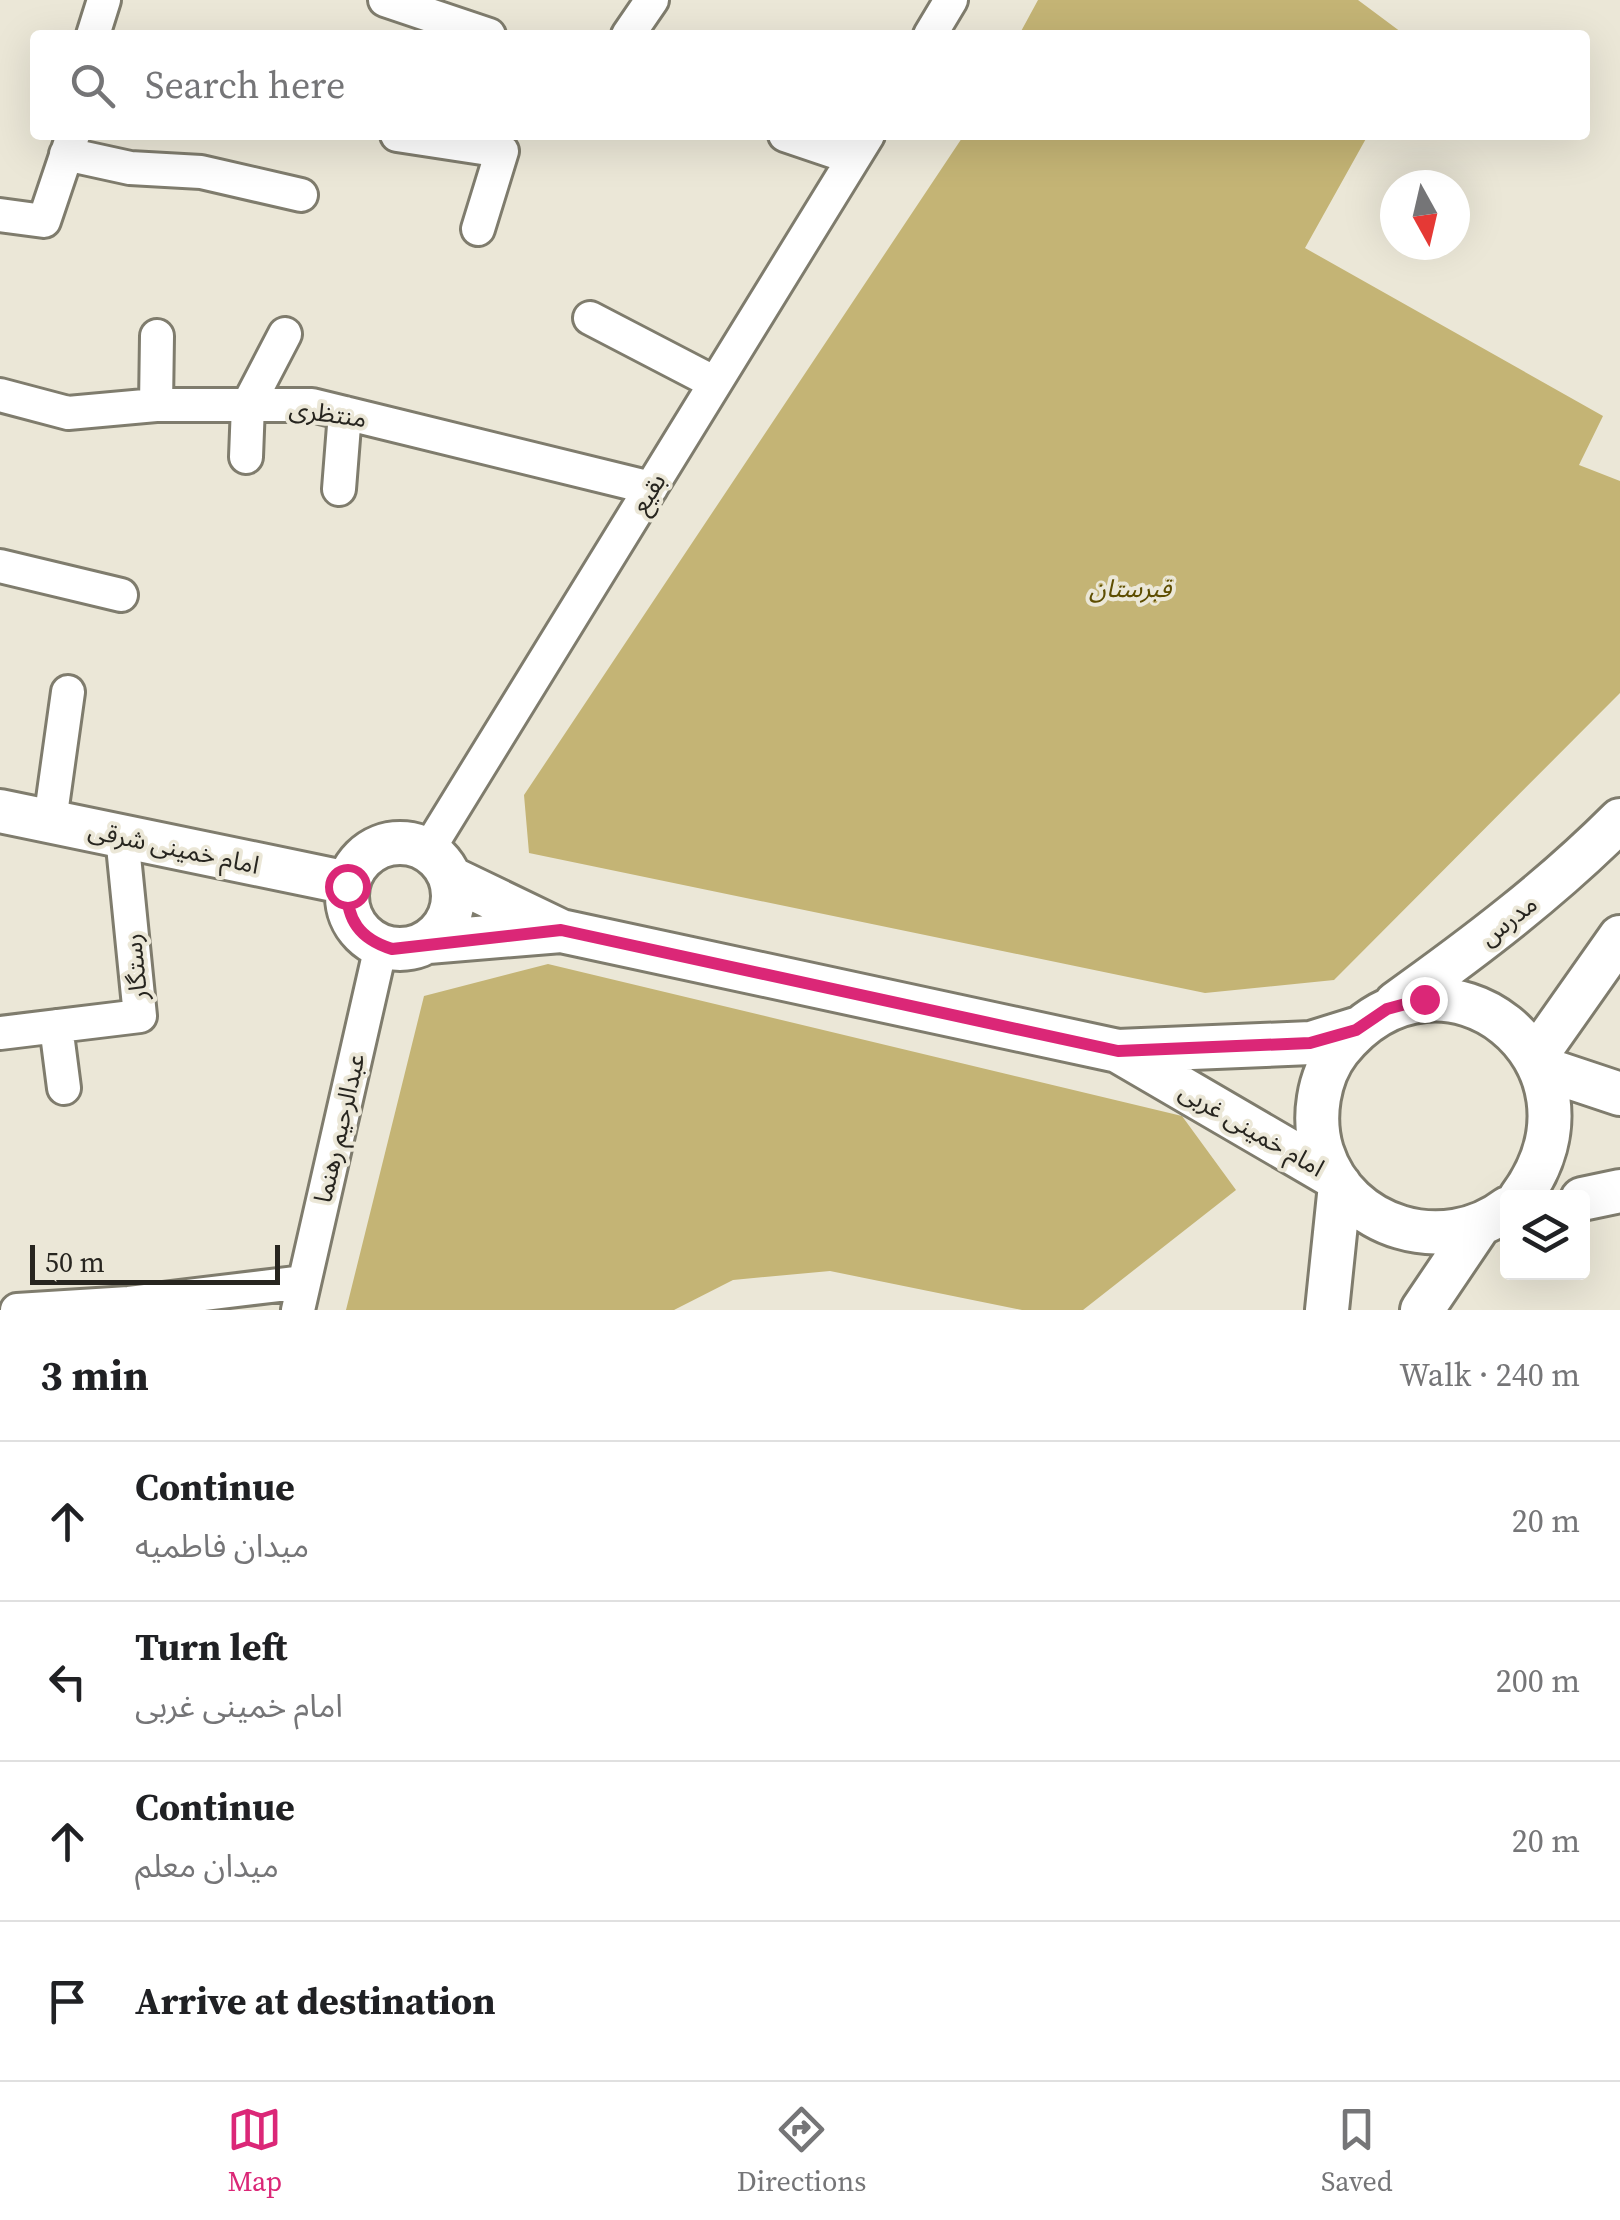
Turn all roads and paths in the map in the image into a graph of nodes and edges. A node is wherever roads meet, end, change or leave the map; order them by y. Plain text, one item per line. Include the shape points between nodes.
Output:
1 (104, 0) edge
2 (385, 0) edge
3 (652, 0) edge
4 (952, 0) edge
5 (436, 8) edge
6 (95, 30) edge
7 (479, 30) edge
8 (631, 30) edge
9 (933, 30) edge
10 (432, 140) edge
11 (817, 140) edge
12 (70, 145) edge
13 (861, 147) edge
14 (301, 195) dead end
15 (0, 214) edge
16 (478, 229) dead end
17 (590, 318) dead end
18 (285, 334) dead end
19 (157, 336) dead end
20 (715, 382) junction
21 (0, 395) edge
22 (156, 405) junction
23 (248, 405) junction
24 (345, 413) junction
25 (246, 457) dead end
26 (651, 488) junction
27 (340, 489) dead end
28 (0, 566) edge
29 (120, 595) dead end
30 (68, 692) dead end
31 (0, 810) edge
32 (1620, 820) edge
33 (50, 821) junction
34 (122, 836) junction
35 (440, 864) junction
36 (348, 883) junction
37 (561, 930) junction
38 (1620, 937) edge
39 (428, 942) junction
40 (381, 946) junction
41 (1371, 1019) junction
42 (56, 1026) junction
43 (0, 1033) edge
44 (1118, 1051) junction
45 (1539, 1062) junction
46 (64, 1088) dead end
47 (1620, 1094) edge
48 (1337, 1181) junction
49 (1523, 1190) edge
50 (1620, 1191) edge
51 (1590, 1197) edge
52 (1500, 1213) edge
53 (1500, 1216) edge
54 (301, 1296) edge
55 (17, 1310) edge
56 (1326, 1310) edge
57 (1422, 1310) edge

1 - 6 street
2 - 5 street
3 - 8 street
4 - 9 street
5 - 7 street
10 - 16 street via 502,150
11 - 13 street
12 - 14 street via 130,168 201,172
12 - 15 street via 44,220
13 - 20 street, بقیع
17 - 20 street
18 - 23 street
19 - 22 street
20 - 26 street, بقیع
21 - 22 street, منتظری via 68,412
22 - 23 street, منتظری
23 - 24 street, منتظری via 312,405
23 - 25 street
24 - 26 street, منتظری
24 - 27 street
26 - 35 street, بقیع
28 - 29 street
30 - 33 street
31 - 33 main road, امام خمینی شرقی
32 - 41 main road, مدرس via 1501,928
33 - 34 main road, امام خمینی شرقی
34 - 36 main road, امام خمینی شرقی
34 - 42 street, رستگار via 140,1016
35 - 36 main road via 412,844 378,847
35 - 37 main road, امام خمینی غربی
35 - 39 main road via 451,914
36 - 40 main road via 352,920
37 - 39 main road, امام خمینی غربی
37 - 44 main road, امام خمینی غربی
38 - 45 main road
39 - 40 main road via 411,949
40 - 54 street, عبدالرحیم رهنما
41 - 44 main road, امام خمینی غربی via 1310,1043
41 - 45 main road via 1424,999 1462,1002 1497,1016
41 - 48 main road via 1332,1059 1319,1094 1317,1123
42 - 43 street, رستگار
42 - 46 street
44 - 48 main road, امام خمینی غربی
45 - 47 main road
45 - 49 main road via 1554,1115 1550,1146
48 - 52 main road via 1374,1217 1403,1229 1434,1234
48 - 56 main road
50 - 51 main road
53 - 57 main road
54 - 55 street

